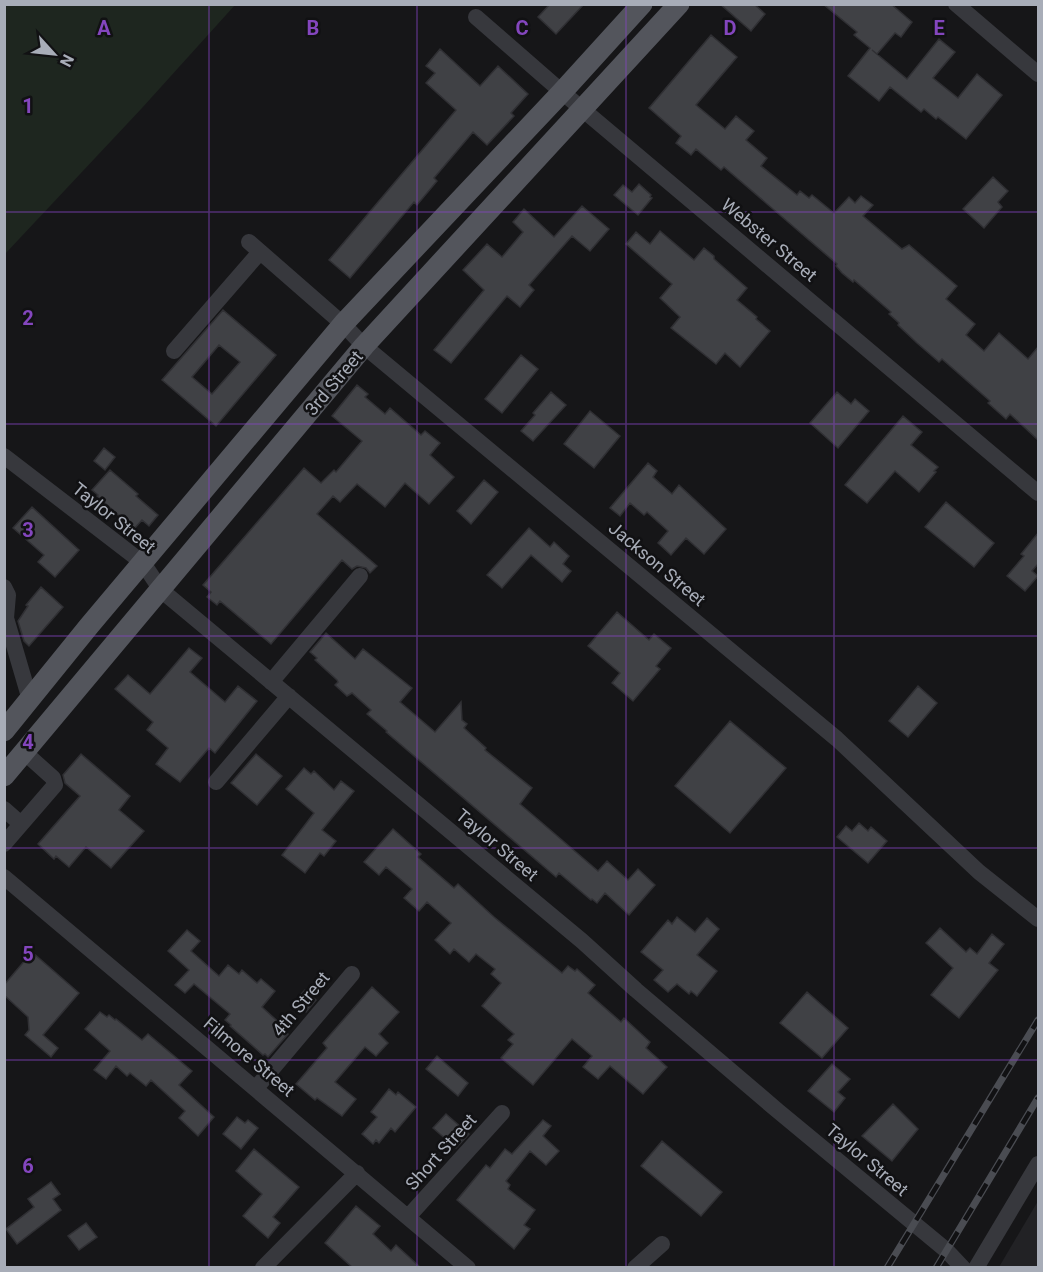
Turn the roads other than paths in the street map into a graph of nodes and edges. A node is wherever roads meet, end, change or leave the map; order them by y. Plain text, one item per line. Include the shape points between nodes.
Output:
1 (642, 4) edge
2 (679, 4) edge
3 (956, 4) edge
4 (476, 17) dead end
5 (1038, 75) edge
6 (562, 92) junction
7 (582, 108) junction
8 (344, 325) junction
9 (364, 346) junction
10 (174, 351) dead end
11 (4, 456) edge
12 (1038, 493) edge
13 (143, 563) junction
14 (360, 576) dead end
15 (4, 587) edge
16 (161, 590) junction
17 (272, 682) junction
18 (289, 696) junction
19 (30, 700) junction
20 (4, 731) edge
21 (24, 752) junction
22 (4, 776) edge
23 (216, 782) dead end
24 (4, 809) edge
25 (21, 824) junction
26 (4, 844) edge
27 (4, 877) edge
28 (1038, 920) edge
29 (352, 974) dead end
30 (256, 1088) junction
31 (502, 1113) dead end
32 (1038, 1164) edge
33 (357, 1173) junction
34 (408, 1217) junction
35 (662, 1244) dead end
36 (263, 1268) edge
37 (468, 1268) edge
38 (635, 1268) edge
39 (963, 1268) edge
40 (975, 1268) edge

1 - 6 main road, 3rd Street
2 - 7 main road, 3rd Street
3 - 5 street
4 - 6 street, Webster Street
6 - 7 street, Webster Street
6 - 8 main road, 3rd Street
7 - 9 main road, 3rd Street
7 - 12 street, Webster Street
8 - 9 street, Jackson Street
8 - 10 street, Jackson Street via 254,247
8 - 13 main road, 3rd Street
9 - 16 main road, 3rd Street
9 - 28 street, Jackson Street via 837,739 980,872
11 - 13 street, Taylor Street
13 - 16 street, Taylor Street
13 - 19 main road, 3rd Street
14 - 17 street
15 - 19 street via 8,595 6,618
16 - 17 street, Taylor Street
16 - 21 main road, 3rd Street
17 - 18 street, Taylor Street
18 - 23 street
18 - 39 street, Taylor Street
19 - 20 main road, 3rd Street
21 - 22 main road, 3rd Street
21 - 25 street via 53,778 55,785
24 - 25 street
25 - 26 street
27 - 30 street, Filmore Street
29 - 30 street, 4th Street
30 - 33 street, Filmore Street
31 - 34 street, Short Street
32 - 40 street
33 - 34 street, Filmore Street
33 - 36 street
34 - 37 street, Filmore Street
35 - 38 street

